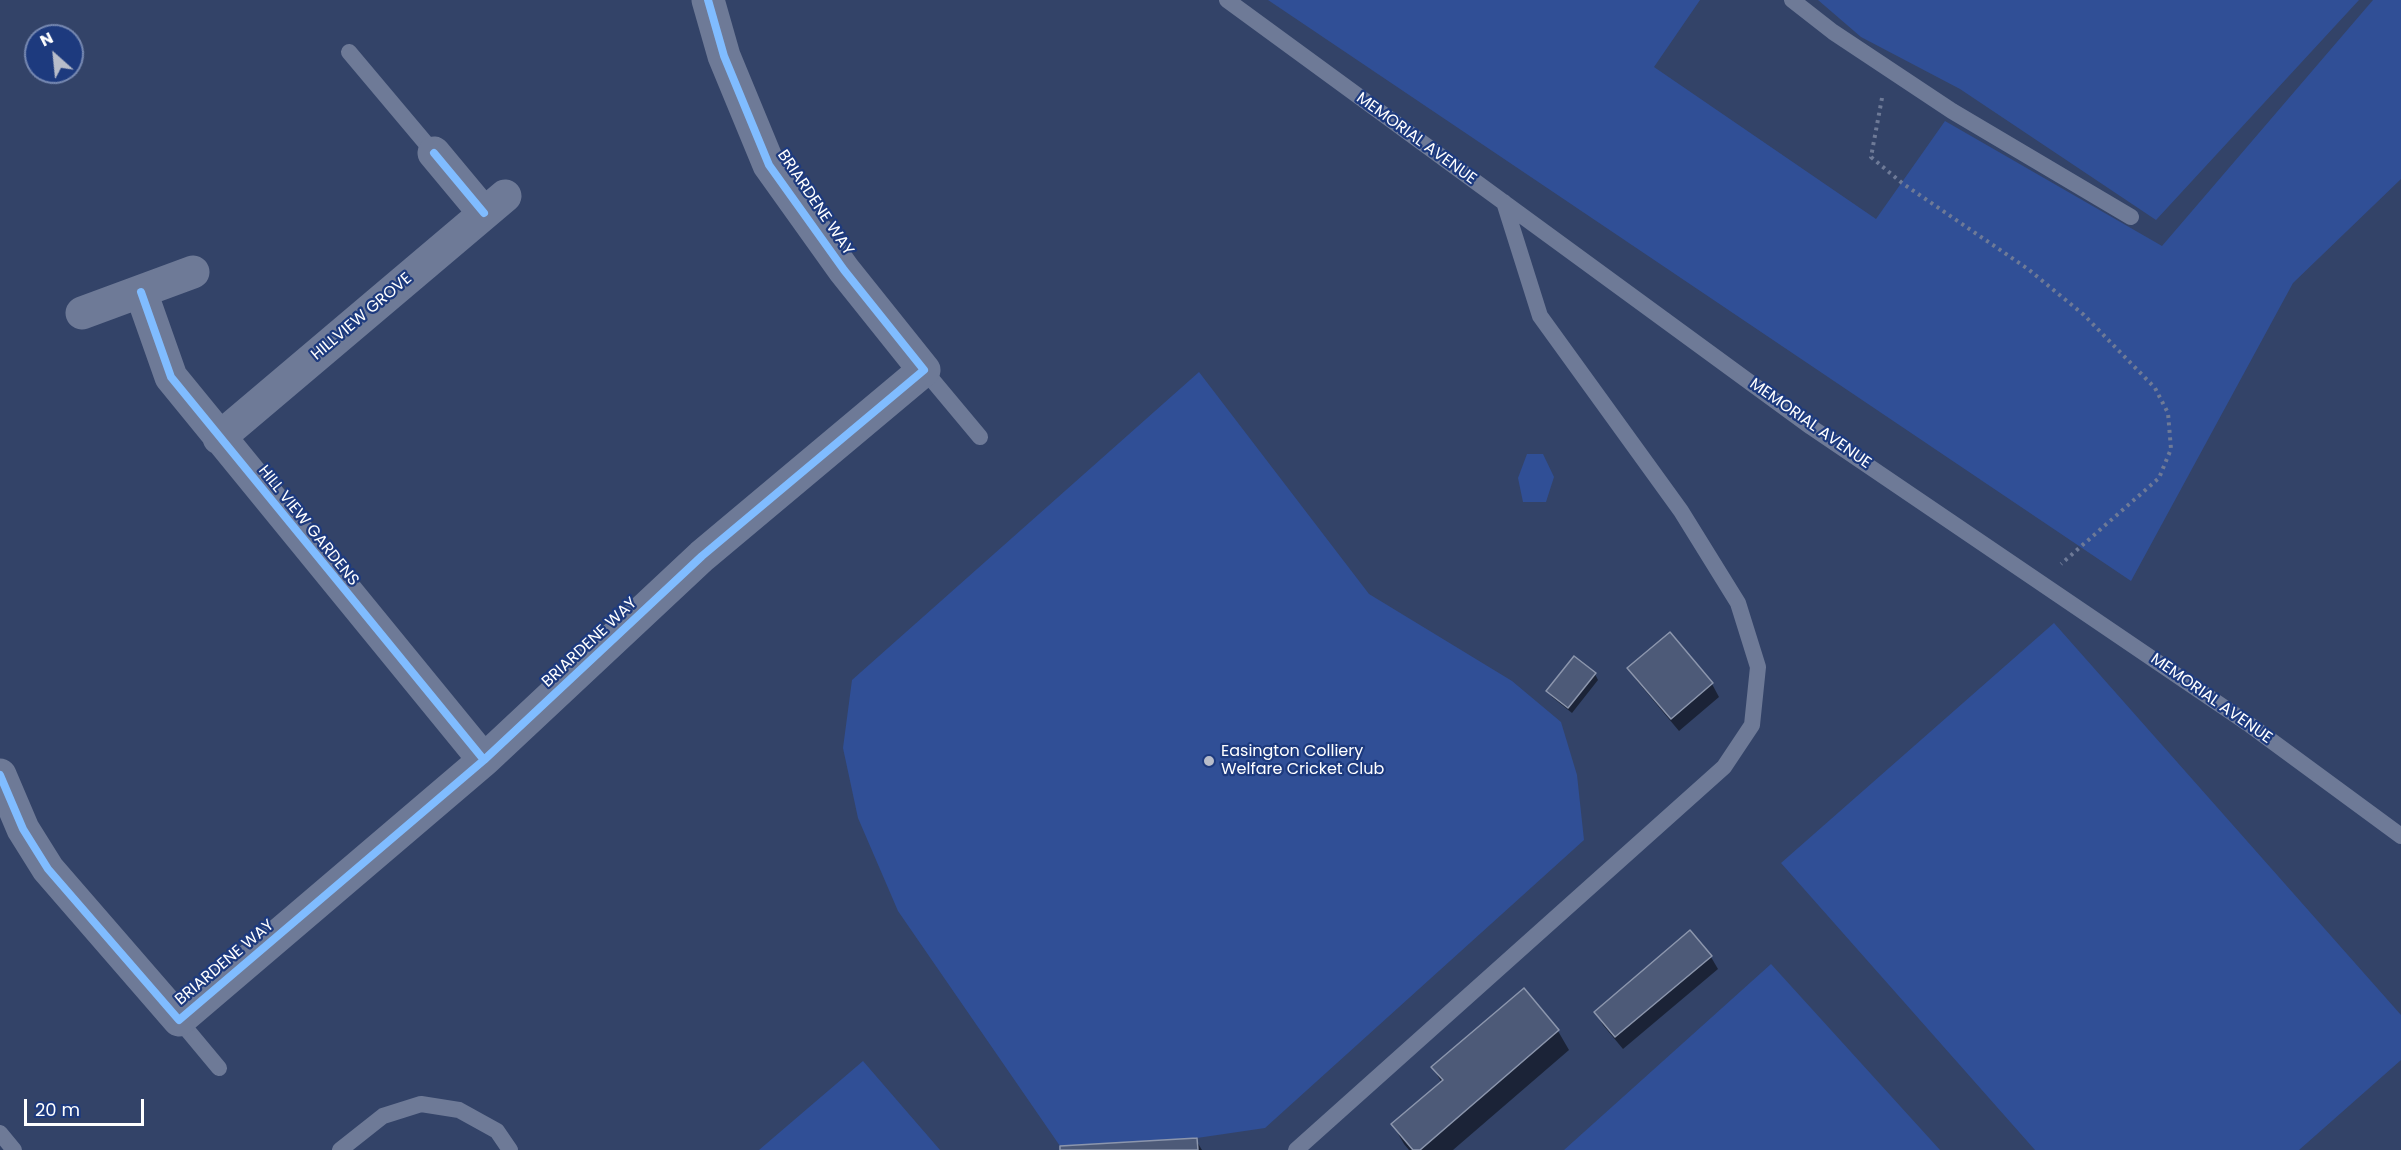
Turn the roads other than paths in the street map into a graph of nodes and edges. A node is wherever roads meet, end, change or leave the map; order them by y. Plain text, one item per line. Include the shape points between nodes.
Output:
1 (708, 0) edge
2 (1227, 0) edge
3 (1792, 0) edge
4 (348, 52) dead end
5 (434, 153) joint
6 (1504, 202) junction
7 (2131, 217) dead end
8 (193, 272) dead end
9 (141, 292) junction
10 (82, 313) dead end
11 (924, 370) junction
12 (980, 436) dead end
13 (219, 438) junction
14 (484, 760) junction
15 (0, 775) edge
16 (2401, 836) edge
17 (179, 1020) junction
18 (219, 1068) dead end
19 (0, 1133) edge
20 (14, 1150) edge
21 (340, 1150) edge
22 (510, 1150) edge
23 (1296, 1150) edge

1 - 11 street, BRIARDENE WAY via 724,56 770,165 844,270
2 - 6 lane, MEMORIAL AVENUE
3 - 7 lane via 1952,111
4 - 5 lane
5 - 13 street, HILLVIEW GROVE via 494,204
6 - 16 lane, MEMORIAL AVENUE via 1811,427 2250,725
6 - 23 lane via 1540,316 1681,511 1738,603 1758,667 1752,725 1724,767
8 - 9 street
9 - 10 street
9 - 13 street, HILL VIEW GARDENS via 171,377
11 - 12 lane
11 - 14 street, BRIARDENE WAY via 702,556
13 - 14 street, HILL VIEW GARDENS
14 - 17 street, BRIARDENE WAY
15 - 17 street, BRIARDENE WAY via 23,829 48,869
17 - 18 lane
19 - 20 lane
21 - 22 lane via 383,1116 421,1104 459,1110 497,1131

